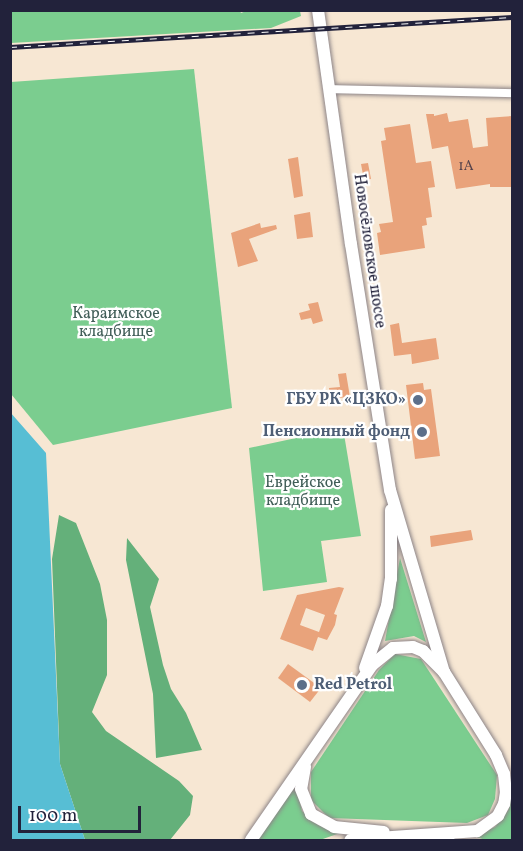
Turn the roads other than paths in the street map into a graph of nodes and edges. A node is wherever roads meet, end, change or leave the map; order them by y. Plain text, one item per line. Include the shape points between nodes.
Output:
1 (318, 10) edge
2 (329, 89) junction
3 (513, 93) edge
4 (391, 495) junction
5 (444, 672) junction
6 (352, 693) junction
7 (316, 745) junction
8 (496, 755) junction
9 (513, 774) edge
10 (406, 834) junction
11 (251, 840) edge
12 (351, 840) edge
13 (450, 840) edge

1 - 2 main road, Новосёловское шоссе
2 - 3 street
2 - 4 main road, Новосёловское шоссе
4 - 5 main road, Новосёловское шоссе
4 - 6 main road, Новосёловское шоссе via 392,579 387,606
5 - 6 main road via 423,651 393,648 372,665
5 - 8 main road
6 - 7 main road
7 - 10 main road via 304,768 301,789 311,814 334,826
7 - 11 main road
8 - 9 main road
8 - 10 main road via 506,792 498,816 488,826 464,832
10 - 12 main road
10 - 13 main road

